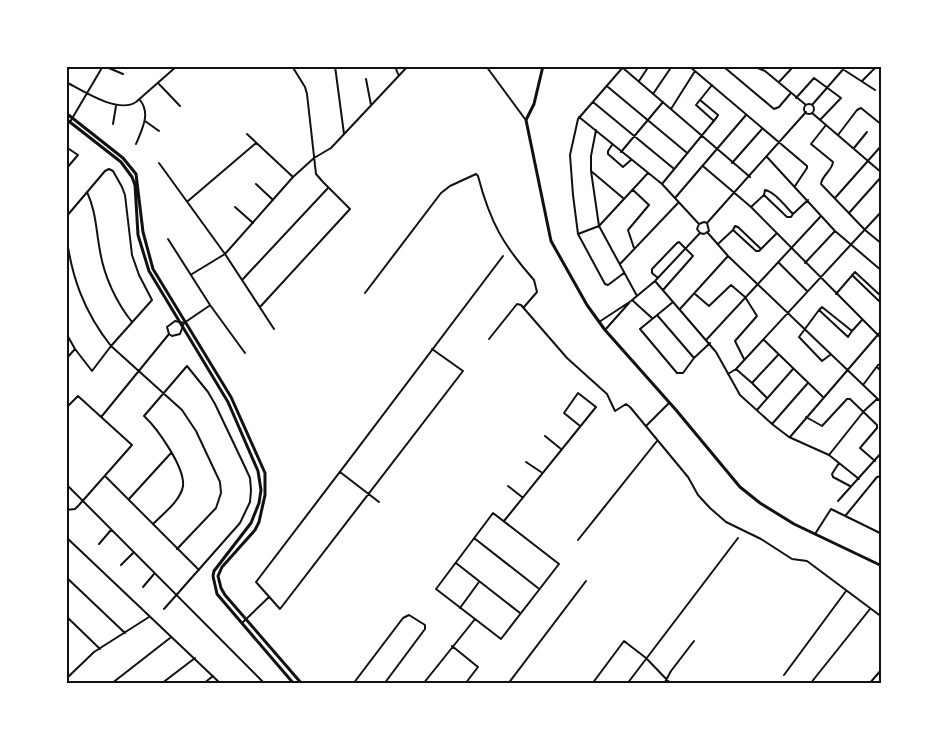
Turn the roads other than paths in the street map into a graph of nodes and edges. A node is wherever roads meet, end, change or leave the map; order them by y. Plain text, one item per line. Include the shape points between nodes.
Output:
1 (103, 66) edge
2 (177, 66) edge
3 (292, 66) edge
4 (335, 66) edge
5 (395, 66) edge
6 (408, 66) edge
7 (486, 66) edge
8 (543, 66) edge
9 (649, 66) edge
10 (672, 66) edge
11 (688, 66) edge
12 (725, 66) edge
13 (753, 66) edge
14 (791, 66) edge
15 (838, 66) edge
16 (877, 66) edge
17 (623, 67) edge
18 (845, 67) edge
19 (695, 71) junction
20 (123, 74) dead end
21 (399, 75) junction
22 (810, 75) dead end
23 (814, 78) junction
24 (366, 79) dead end
25 (639, 81) junction
26 (862, 81) junction
27 (66, 82) edge
28 (158, 83) junction
29 (779, 83) junction
30 (712, 85) junction
31 (608, 87) junction
32 (827, 88) junction
33 (875, 90) dead end
34 (87, 93) junction
35 (790, 93) junction
36 (653, 94) junction
37 (796, 98) junction
38 (140, 99) junction
39 (700, 100) junction
40 (593, 102) junction
41 (663, 102) junction
42 (371, 105) junction
43 (806, 105) junction
44 (813, 105) junction
45 (116, 106) junction
46 (180, 106) dead end
47 (671, 109) junction
48 (806, 112) junction
49 (812, 113) junction
50 (66, 114) edge
51 (747, 115) junction
52 (579, 117) junction
53 (72, 118) junction
54 (526, 120) junction
55 (648, 120) junction
56 (820, 120) junction
57 (68, 121) edge
58 (145, 121) junction
59 (714, 121) junction
60 (113, 124) dead end
61 (826, 125) junction
62 (882, 125) edge
63 (763, 128) junction
64 (596, 130) junction
65 (159, 131) dead end
66 (867, 132) dead end
67 (247, 134) dead end
68 (344, 134) junction
69 (702, 134) junction
70 (837, 135) junction
71 (635, 136) junction
72 (780, 142) junction
73 (256, 143) junction
74 (136, 144) dead end
75 (612, 144) junction
76 (882, 145) edge
77 (66, 147) edge
78 (854, 148) junction
79 (717, 150) junction
80 (621, 152) junction
81 (686, 153) junction
82 (766, 157) junction
83 (314, 158) junction
84 (631, 160) junction
85 (868, 160) junction
86 (159, 163) dead end
87 (732, 163) junction
88 (704, 166) junction
89 (673, 168) junction
90 (66, 169) edge
91 (591, 171) junction
92 (648, 173) junction
93 (882, 174) edge
94 (293, 177) junction
95 (750, 177) junction
96 (256, 184) dead end
97 (662, 184) junction
98 (795, 186) junction
99 (328, 188) junction
100 (633, 190) junction
101 (87, 192) junction
102 (735, 194) junction
103 (764, 195) junction
104 (675, 198) junction
105 (835, 198) junction
106 (624, 199) junction
107 (273, 200) junction
108 (808, 200) junction
109 (188, 201) junction
110 (678, 203) junction
111 (235, 207) dead end
112 (752, 207) junction
113 (882, 211) edge
114 (849, 213) junction
115 (793, 214) junction
116 (821, 216) junction
117 (66, 217) edge
118 (253, 223) junction
119 (707, 223) junction
120 (699, 224) junction
121 (599, 225) junction
122 (734, 230) junction
123 (866, 230) junction
124 (835, 231) junction
125 (707, 232) junction
126 (66, 233) edge
127 (700, 233) junction
128 (777, 233) junction
129 (578, 234) junction
130 (168, 239) dead end
131 (718, 244) junction
132 (882, 244) edge
133 (851, 245) junction
134 (791, 247) junction
135 (635, 248) junction
136 (686, 248) junction
137 (761, 249) junction
138 (225, 254) junction
139 (503, 256) dead end
140 (728, 256) junction
141 (778, 262) junction
142 (805, 263) junction
143 (620, 264) junction
144 (859, 268) dead end
145 (882, 271) edge
146 (855, 272) junction
147 (624, 273) junction
148 (192, 274) junction
149 (852, 275) junction
150 (658, 278) junction
151 (820, 278) junction
152 (243, 279) junction
153 (655, 281) junction
154 (758, 284) junction
155 (663, 290) junction
156 (807, 291) junction
157 (365, 293) dead end
158 (694, 294) junction
159 (836, 294) junction
160 (637, 296) junction
161 (746, 297) junction
162 (632, 300) junction
163 (673, 302) junction
164 (210, 305) junction
165 (260, 307) junction
166 (524, 307) junction
167 (680, 309) junction
168 (819, 309) junction
169 (787, 312) junction
170 (657, 315) junction
171 (652, 318) junction
172 (862, 320) junction
173 (132, 322) junction
174 (178, 322) junction
175 (599, 322) junction
176 (184, 323) junction
177 (183, 328) junction
178 (274, 329) dead end
179 (804, 329) junction
180 (605, 330) junction
181 (882, 330) edge
182 (852, 331) junction
183 (66, 333) edge
184 (169, 334) junction
185 (878, 335) junction
186 (489, 339) dead end
187 (707, 339) junction
188 (882, 339) edge
189 (764, 340) junction
190 (710, 344) junction
191 (111, 346) junction
192 (75, 349) junction
193 (432, 349) junction
194 (245, 353) dead end
195 (778, 355) junction
196 (830, 355) junction
197 (694, 358) junction
198 (66, 359) edge
199 (744, 359) junction
200 (882, 364) edge
201 (877, 367) junction
202 (736, 369) junction
203 (793, 369) junction
204 (139, 370) junction
205 (847, 371) junction
206 (882, 372) edge
207 (728, 374) junction
208 (752, 383) junction
209 (807, 384) junction
210 (863, 385) junction
211 (163, 392) junction
212 (823, 397) junction
213 (767, 398) junction
214 (877, 399) junction
215 (669, 403) junction
216 (882, 403) edge
217 (66, 408) edge
218 (757, 410) junction
219 (864, 411) junction
220 (101, 417) junction
221 (806, 417) junction
222 (772, 424) junction
223 (580, 426) junction
224 (646, 426) junction
225 (545, 436) dead end
226 (789, 437) junction
227 (657, 441) junction
228 (561, 449) junction
229 (882, 452) edge
230 (171, 453) junction
231 (829, 455) junction
232 (875, 460) junction
233 (526, 462) dead end
234 (839, 463) junction
235 (340, 472) junction
236 (541, 473) junction
237 (882, 476) edge
238 (106, 477) junction
239 (859, 479) junction
240 (66, 484) edge
241 (508, 486) dead end
242 (850, 487) junction
243 (368, 494) junction
244 (522, 497) junction
245 (129, 499) junction
246 (84, 500) junction
247 (838, 501) dead end
248 (379, 502) dead end
249 (66, 510) edge
250 (846, 515) junction
251 (504, 521) junction
252 (153, 524) junction
253 (111, 530) junction
254 (815, 534) junction
255 (882, 534) edge
256 (66, 537) edge
257 (474, 538) junction
258 (738, 538) dead end
259 (578, 540) dead end
260 (99, 544) dead end
261 (177, 549) junction
262 (133, 553) junction
263 (456, 562) junction
264 (121, 565) dead end
265 (882, 566) edge
266 (199, 570) junction
267 (154, 574) junction
268 (66, 577) edge
269 (586, 580) dead end
270 (479, 582) junction
271 (143, 587) dead end
272 (539, 588) junction
273 (846, 591) junction
274 (176, 596) junction
275 (269, 597) junction
276 (460, 608) junction
277 (164, 609) dead end
278 (870, 609) junction
279 (520, 613) junction
280 (66, 615) edge
281 (148, 617) junction
282 (882, 617) edge
283 (247, 618) junction
284 (474, 619) junction
285 (242, 623) junction
286 (125, 633) junction
287 (170, 637) junction
288 (694, 641) dead end
289 (452, 646) junction
290 (100, 649) junction
291 (195, 658) junction
292 (646, 658) junction
293 (882, 669) edge
294 (784, 675) dead end
295 (213, 676) junction
296 (66, 679) edge
297 (668, 680) junction
298 (111, 684) edge
299 (161, 684) edge
300 (203, 684) edge
301 (221, 684) edge
302 (265, 684) edge
303 (294, 684) edge
304 (302, 684) edge
305 (353, 684) edge
306 (384, 684) edge
307 (423, 684) edge
308 (465, 684) edge
309 (508, 684) edge
310 (592, 684) edge
311 (627, 684) edge
312 (664, 684) edge
313 (671, 684) edge
314 (810, 684) edge
315 (869, 684) edge

1 - 20 street
1 - 34 street
2 - 28 street
3 - 83 street via 307,94
4 - 68 street
5 - 21 street
6 - 21 street
7 - 54 street
8 - 54 street
9 - 25 street
10 - 36 street
11 - 19 street
12 - 35 street via 774,109
13 - 29 street
14 - 29 street
15 - 18 street
16 - 26 street
17 - 25 street
17 - 31 street
18 - 26 street
18 - 32 street
19 - 30 street
19 - 47 street
21 - 42 street
22 - 23 street
23 - 32 street
23 - 37 street
24 - 42 street
25 - 36 street
26 - 33 street
27 - 34 street
28 - 38 street
28 - 46 street
29 - 35 street
30 - 39 street
30 - 51 street
31 - 40 street
31 - 55 street
32 - 44 street
32 - 56 street via 840,98
34 - 45 street
34 - 53 street
35 - 37 street
36 - 41 street
37 - 43 street
38 - 45 street via 129,106
38 - 58 street via 146,109
39 - 59 street via 696,105
39 - 59 street via 718,115
40 - 52 street
40 - 71 street
41 - 47 street
41 - 55 street
42 - 68 street
43 - 44 street
43 - 48 street
44 - 49 street
45 - 60 street
47 - 69 street
48 - 49 street
48 - 72 street
49 - 56 street
50 - 53 street
51 - 63 street
51 - 79 street
52 - 64 street
52 - 129 street via 570,155
53 - 57 street
53 - 176 street via 123,158 136,174 149,259
54 - 175 street via 551,241
55 - 71 street
55 - 81 street
56 - 61 street
57 - 174 street via 121,162 132,177 138,235 148,271
58 - 65 street
58 - 74 street
59 - 69 street
61 - 70 street
61 - 105 street via 811,144 833,162 821,184
62 - 70 street via 861,108
63 - 72 street
63 - 87 street
64 - 75 street
64 - 91 street
66 - 78 street
67 - 73 street
68 - 83 street
69 - 79 street
69 - 81 street
70 - 78 street
71 - 80 street
71 - 89 street
72 - 82 street
72 - 98 street via 807,166
73 - 94 street
73 - 109 street
75 - 80 street
75 - 84 street via 608,154 623,167
76 - 85 street
77 - 90 street via 78,155
78 - 85 street
79 - 87 street
79 - 88 street
80 - 84 street
81 - 89 street
82 - 95 street
82 - 98 street
83 - 94 street
83 - 99 street via 316,174
84 - 92 street
85 - 93 street
85 - 105 street
86 - 109 street
87 - 95 street
88 - 102 street
88 - 104 street
89 - 97 street
91 - 106 street
91 - 121 street
92 - 97 street
92 - 100 street
93 - 114 street
94 - 107 street
95 - 102 street
96 - 107 street
97 - 104 street
98 - 108 street
99 - 152 street
99 - 165 street via 350,209
100 - 106 street
100 - 135 street via 649,205 628,230
101 - 117 street
101 - 173 street via 96,214 108,279
101 - 173 street via 109,169 114,171 125,195 132,255 152,296
102 - 112 street
102 - 119 street
103 - 112 street
103 - 115 street via 788,217
103 - 115 street via 768,190
104 - 110 street
105 - 114 street
106 - 121 street
107 - 118 street
108 - 115 street
108 - 116 street
109 - 138 street
110 - 120 street
110 - 135 street
111 - 118 street
112 - 128 street
113 - 123 street
114 - 123 street
116 - 124 street
116 - 134 street
118 - 138 street
119 - 120 street
119 - 125 street
120 - 127 street
121 - 129 street
121 - 143 street
122 - 131 street
122 - 137 street via 756,251
122 - 137 street via 738,227
123 - 132 street
123 - 133 street
124 - 133 street
124 - 142 street
125 - 127 street
125 - 131 street
126 - 191 street via 80,294
127 - 136 street
128 - 134 street
128 - 137 street
129 - 147 street via 605,284
130 - 148 street
131 - 140 street
133 - 145 street
133 - 151 street
134 - 141 street
134 - 142 street
135 - 143 street
136 - 150 street
136 - 150 street via 677,243 652,269
136 - 155 street via 693,258
138 - 148 street
138 - 152 street
139 - 193 street
140 - 154 street
140 - 158 street
141 - 154 street
141 - 156 street
142 - 151 street
143 - 147 street
144 - 146 street
146 - 149 street
146 - 149 street via 882,297 879,301
147 - 160 street
148 - 164 street
149 - 159 street
150 - 153 street
151 - 156 street
151 - 159 street
152 - 165 street
153 - 155 street
153 - 160 street
154 - 161 street
154 - 169 street
155 - 163 street
156 - 169 street
157 - 166 street via 441,194 476,174 504,244 537,286 537,292
158 - 161 street via 709,306 731,285
158 - 167 street
159 - 172 street
160 - 162 street
161 - 187 street
161 - 199 street via 758,316 735,341
162 - 171 street
162 - 175 street
162 - 180 street
163 - 167 street
163 - 170 street
164 - 176 street
164 - 194 street
165 - 178 street
166 - 186 street via 517,304
166 - 224 street via 567,358 607,394 615,411 626,404
167 - 187 street
168 - 179 street
168 - 182 street via 822,306
168 - 182 street via 848,337
169 - 179 street
169 - 189 street
170 - 171 street
170 - 197 street
171 - 197 street via 640,329 677,373 683,373
172 - 182 street
172 - 185 street
173 - 191 street
174 - 176 street
174 - 177 street
174 - 184 street via 169,324
175 - 180 street
176 - 177 street
176 - 283 street via 231,397 265,473 266,495 259,522 218,576 225,595
177 - 184 street via 178,335
177 - 285 street via 228,402 258,471 261,490 256,513 213,576 217,594
179 - 196 street
179 - 196 street via 799,338 822,361
180 - 215 street
181 - 185 street
183 - 192 street
184 - 204 street
185 - 188 street
185 - 205 street
187 - 190 street
189 - 195 street
189 - 199 street
190 - 197 street
190 - 207 street
191 - 192 street via 92,371
191 - 204 street
192 - 198 street
193 - 235 street
193 - 243 street via 463,371
195 - 203 street
195 - 208 street
196 - 205 street
199 - 202 street
200 - 201 street
201 - 206 street
201 - 210 street
202 - 207 street
202 - 208 street
203 - 209 street
203 - 213 street
204 - 211 street
204 - 220 street
205 - 210 street
205 - 212 street
207 - 218 street via 740,395
208 - 213 street
209 - 212 street
209 - 222 street
210 - 214 street
211 - 230 street via 144,416
211 - 261 street via 196,431 220,482 221,493 216,508
211 - 266 street via 185,366 189,367 215,404 250,478 250,502 240,523
212 - 221 street
213 - 218 street
214 - 216 street
214 - 219 street
215 - 224 street
215 - 254 street via 740,487
217 - 220 street via 78,396
218 - 222 street
219 - 221 street via 848,398 822,426
219 - 231 street
219 - 232 street via 877,428 860,447
220 - 238 street via 132,445
221 - 226 street
222 - 226 street
223 - 223 street via 596,407 578,393 564,413
223 - 228 street
224 - 227 street
225 - 228 street
226 - 231 street
227 - 259 street
227 - 273 street via 698,495 726,522 792,559 807,561
228 - 236 street
229 - 232 street
230 - 245 street
230 - 252 street via 183,486
231 - 234 street
232 - 239 street
233 - 236 street
234 - 239 street
234 - 242 street via 833,477
235 - 243 street
235 - 275 street via 256,582
236 - 244 street
237 - 250 street
238 - 245 street
238 - 246 street
239 - 242 street
240 - 246 street
241 - 244 street
242 - 247 street
243 - 248 street
243 - 275 street via 280,609
244 - 251 street
245 - 252 street
246 - 249 street via 75,509
246 - 253 street
250 - 254 street via 831,509
250 - 255 street
251 - 257 street via 493,513
251 - 272 street via 559,564
252 - 261 street
253 - 260 street
253 - 262 street
254 - 265 street
256 - 281 street
257 - 263 street
257 - 272 street
258 - 292 street
261 - 266 street
262 - 264 street
262 - 267 street
263 - 270 street
263 - 276 street via 435,589
266 - 274 street
267 - 271 street
267 - 274 street
268 - 286 street
269 - 309 street
270 - 276 street
270 - 279 street
272 - 279 street
273 - 278 street
273 - 294 street
274 - 277 street
274 - 302 street
275 - 283 street
276 - 284 street
278 - 282 street
278 - 314 street
279 - 284 street via 501,639
280 - 290 street
281 - 286 street
281 - 287 street
283 - 285 street
283 - 304 street
284 - 289 street
285 - 303 street
286 - 290 street
287 - 291 street
287 - 298 street
288 - 297 street
289 - 307 street
289 - 308 street via 478,667
290 - 296 street
291 - 295 street
291 - 299 street
292 - 297 street
292 - 310 street via 624,641
292 - 311 street
293 - 315 street
295 - 300 street
295 - 301 street
297 - 312 street
297 - 313 street
305 - 306 street via 408,615 425,625 425,629

